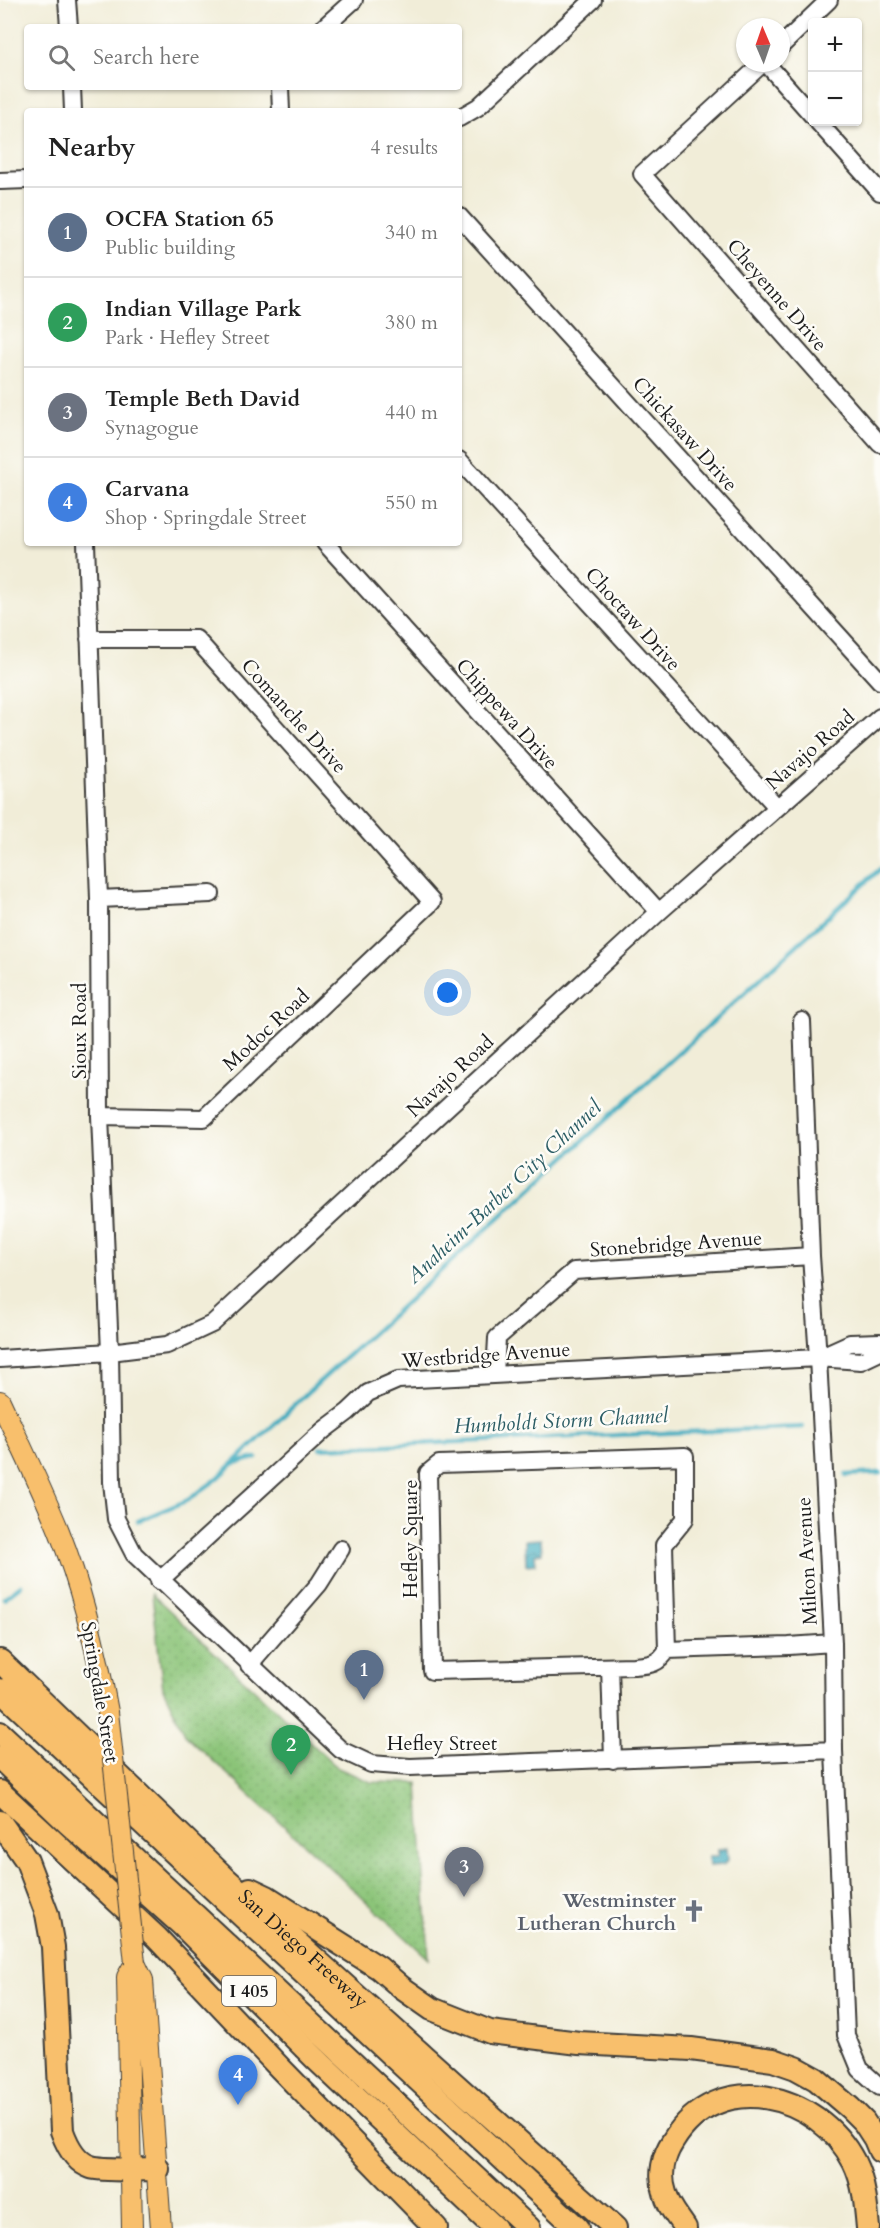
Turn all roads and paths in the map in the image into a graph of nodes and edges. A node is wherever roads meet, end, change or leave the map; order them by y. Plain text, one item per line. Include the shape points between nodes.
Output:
1 (67, 0) edge
2 (354, 0) edge
3 (593, 0) edge
4 (829, 0) edge
5 (69, 24) edge
6 (327, 24) edge
7 (790, 37) edge
8 (755, 72) edge
9 (773, 72) edge
10 (72, 90) edge
11 (280, 90) edge
12 (73, 108) edge
13 (281, 108) edge
14 (808, 110) edge
15 (462, 116) edge
16 (822, 126) edge
17 (24, 180) edge
18 (0, 181) edge
19 (880, 192) edge
20 (462, 219) edge
21 (880, 444) edge
22 (462, 463) edge
23 (86, 546) edge
24 (328, 546) edge
25 (89, 639) junction
26 (880, 681) edge
27 (880, 717) edge
28 (777, 807) junction
29 (211, 894) dead end
30 (99, 899) junction
31 (432, 903) joint
32 (659, 912) junction
33 (802, 1021) dead end
34 (100, 1116) junction
35 (811, 1256) junction
36 (880, 1342) edge
37 (110, 1352) junction
38 (880, 1352) edge
39 (818, 1358) junction
40 (0, 1359) edge
41 (495, 1374) junction
42 (0, 1401) edge
43 (116, 1519) joint
44 (341, 1549) dead end
45 (159, 1581) junction
46 (832, 1643) junction
47 (667, 1650) junction
48 (0, 1661) edge
49 (249, 1665) junction
50 (610, 1667) junction
51 (0, 1690) edge
52 (0, 1733) edge
53 (834, 1750) junction
54 (0, 1758) edge
55 (614, 1760) junction
56 (0, 1792) edge
57 (0, 1822) edge
58 (226, 1879) junction
59 (135, 1963) junction
60 (880, 2087) edge
61 (880, 2151) edge
62 (130, 2169) junction
63 (158, 2169) junction
64 (132, 2228) edge
65 (161, 2228) edge
66 (436, 2228) edge
67 (495, 2228) edge
68 (529, 2228) edge
69 (577, 2228) edge
70 (615, 2228) edge
71 (686, 2228) edge
72 (868, 2228) edge

1 - 5 street
2 - 6 street
3 - 15 street via 478,106
4 - 7 street
8 - 21 street, Cheyenne Drive via 642,174
9 - 14 street
10 - 12 street
11 - 13 street
16 - 19 street
17 - 18 street
20 - 26 street, Chickasaw Drive
22 - 28 street, Choctaw Drive
23 - 25 street, Sioux Road
24 - 32 street, Chippewa Drive
25 - 30 street, Sioux Road
25 - 31 street, Comanche Drive via 196,639
27 - 28 street, Navajo Road
28 - 32 street, Navajo Road
29 - 30 street
30 - 34 street, Sioux Road
31 - 34 street, Modoc Road via 204,1118
32 - 37 street, Navajo Road via 212,1324 167,1345
33 - 35 street, Milton Avenue
34 - 37 street, Sioux Road
35 - 39 street, Milton Avenue
35 - 41 street, Stonebridge Avenue via 573,1271 497,1338
36 - 39 street, Westbridge Avenue via 850,1343
37 - 40 street, Navajo Road
37 - 43 street, Sioux Road
38 - 39 street, Westbridge Avenue via 861,1361
39 - 41 street, Westbridge Avenue
39 - 46 street, Milton Avenue
41 - 45 street, Westbridge Avenue via 398,1380 368,1393
42 - 59 main road, Springdale Street, bridge via 59,1532 97,1653 108,1713
43 - 45 street, Hefley Street via 134,1554
44 - 49 street via 319,1584
45 - 49 street, Hefley Street
46 - 47 street
46 - 53 street, Milton Avenue
47 - 50 street, Hefley Square via 652,1665
47 - 50 street, Hefley Square via 664,1545 685,1519 685,1455 439,1464 428,1473 432,1671
48 - 58 highway, San Diego Freeway
49 - 55 street, Hefley Street via 341,1750 371,1764 410,1767
50 - 55 street
51 - 69 highway
52 - 68 highway
53 - 55 street, Hefley Street
53 - 60 street, Milton Avenue via 846,2035 860,2069
54 - 67 highway, I 405 via 182,1924 316,2059
56 - 66 highway via 157,1938
57 - 62 highway via 27,1861 47,1914 53,1947 62,2131 73,2154 90,2167
58 - 61 highway via 277,1903 379,1968 432,2009 490,2032 579,2043 691,2049 773,2060 796,2068 816,2079 850,2108 864,2122
58 - 70 highway, San Diego Freeway
59 - 62 main road, Springdale Street via 127,1977
59 - 63 main road, Springdale Street via 143,1980
62 - 63 highway
62 - 64 main road, Springdale Street
63 - 65 main road, Springdale Street
71 - 72 highway via 663,2187 664,2160 670,2145 685,2124 711,2104 748,2095 799,2107 837,2138 854,2162 861,2181

